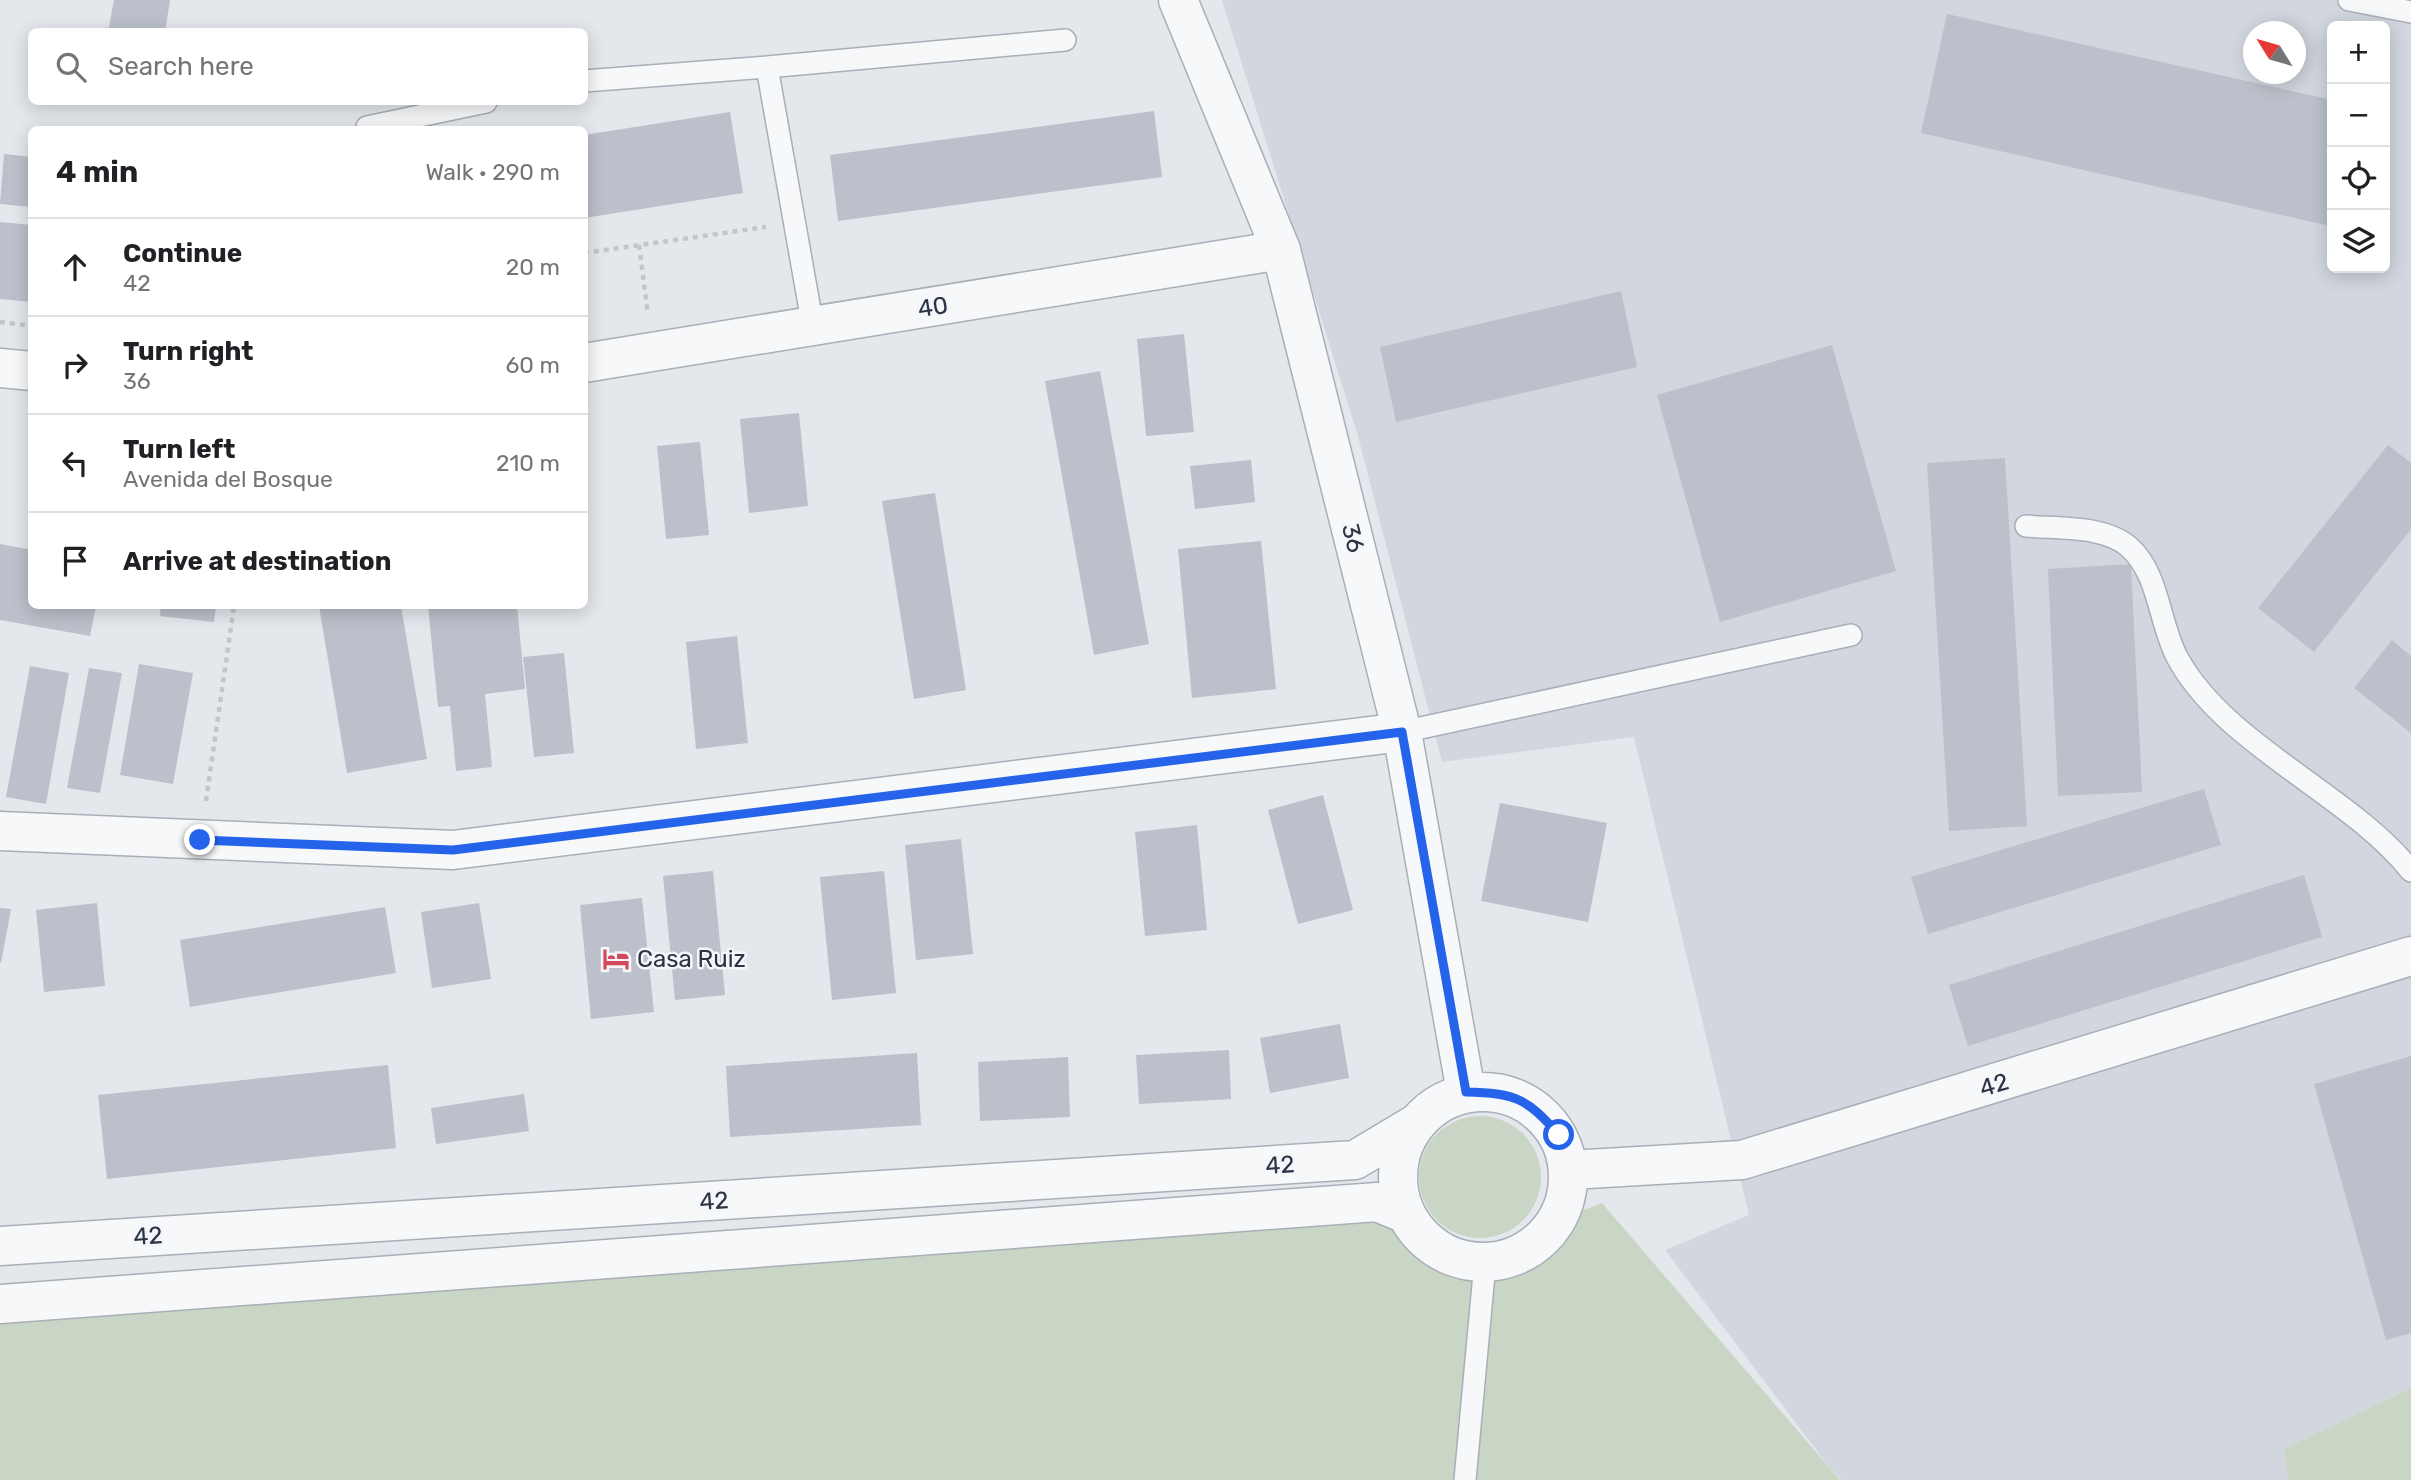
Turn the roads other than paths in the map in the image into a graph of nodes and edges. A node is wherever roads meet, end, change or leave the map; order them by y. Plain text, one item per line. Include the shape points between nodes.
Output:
1 (1178, 0) edge
2 (2349, 0) edge
3 (2411, 12) edge
4 (1065, 40) dead end
5 (767, 67) junction
6 (588, 81) edge
7 (472, 105) edge
8 (372, 126) edge
9 (1281, 250) junction
10 (813, 327) junction
11 (588, 362) edge
12 (0, 368) edge
13 (28, 371) edge
14 (2026, 526) dead end
15 (1851, 635) dead end
16 (1402, 732) junction
17 (0, 831) edge
18 (2411, 871) edge
19 (2411, 956) edge
20 (1466, 1092) junction
21 (1417, 1123) junction
22 (1570, 1170) junction
23 (1406, 1214) junction
24 (0, 1246) edge
25 (1485, 1263) junction
26 (0, 1304) edge
27 (1465, 1480) edge

1 - 9 street, 36
2 - 3 lane
4 - 5 lane
5 - 6 lane
5 - 10 lane
7 - 8 lane
9 - 10 street, 40
9 - 16 street, 36
10 - 11 street, 40
12 - 13 street
14 - 18 lane via 2096,532 2128,545 2143,563 2177,657 2208,700
15 - 16 lane
16 - 17 street via 453,850
16 - 20 street, 36
19 - 22 street, 42 via 1742,1160
20 - 21 street, 42 via 1439,1103
20 - 22 street, 42 via 1503,1093 1536,1108 1559,1135
21 - 23 street, 42 via 1404,1143 1398,1167
21 - 24 street, 42 via 1355,1160
22 - 25 street, 42 via 1565,1205 1547,1235 1518,1255
23 - 25 street, 42 via 1434,1246 1452,1257
23 - 26 street, 42 via 1377,1202
25 - 27 lane

